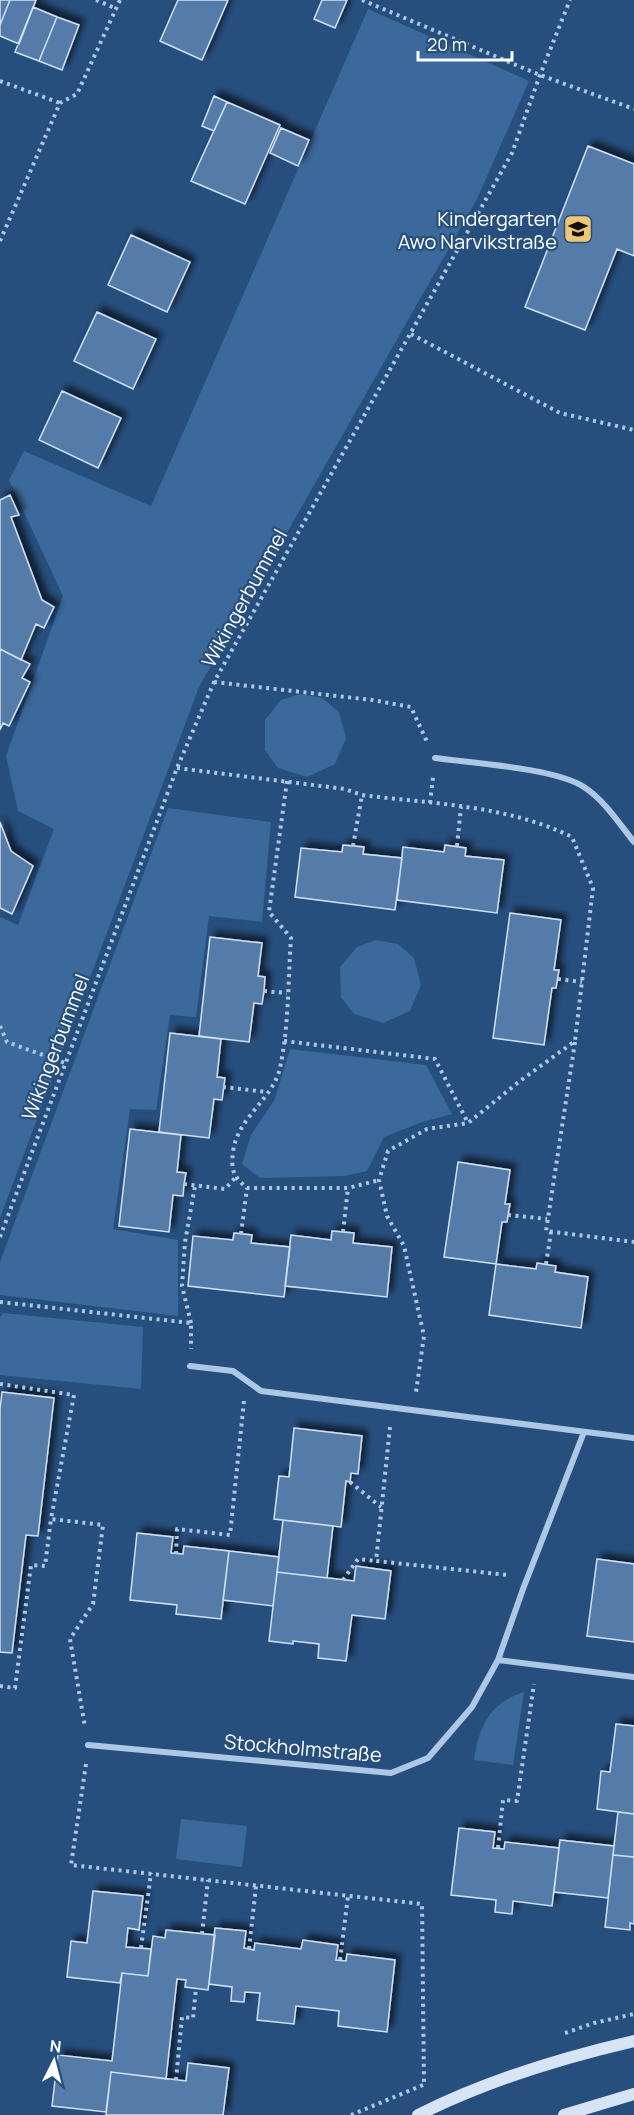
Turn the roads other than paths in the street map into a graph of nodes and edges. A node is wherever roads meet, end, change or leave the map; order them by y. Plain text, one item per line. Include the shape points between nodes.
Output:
1 (435, 758) road end
2 (634, 842) edge
3 (190, 1366) road end
4 (584, 1432) junction
5 (634, 1438) edge
6 (498, 1660) junction
7 (634, 1677) edge
8 (88, 1745) road end
9 (634, 2041) edge
10 (634, 2094) edge
11 (418, 2115) edge
12 (564, 2115) edge

1 - 2 street via 569,779 585,787 603,804
3 - 4 street via 233,1371 261,1391
4 - 5 street
4 - 6 street, Stockholmstraße
6 - 7 street
6 - 8 street, Stockholmstraße via 472,1707 428,1758 391,1773
9 - 11 main road via 492,2083
10 - 12 main road

